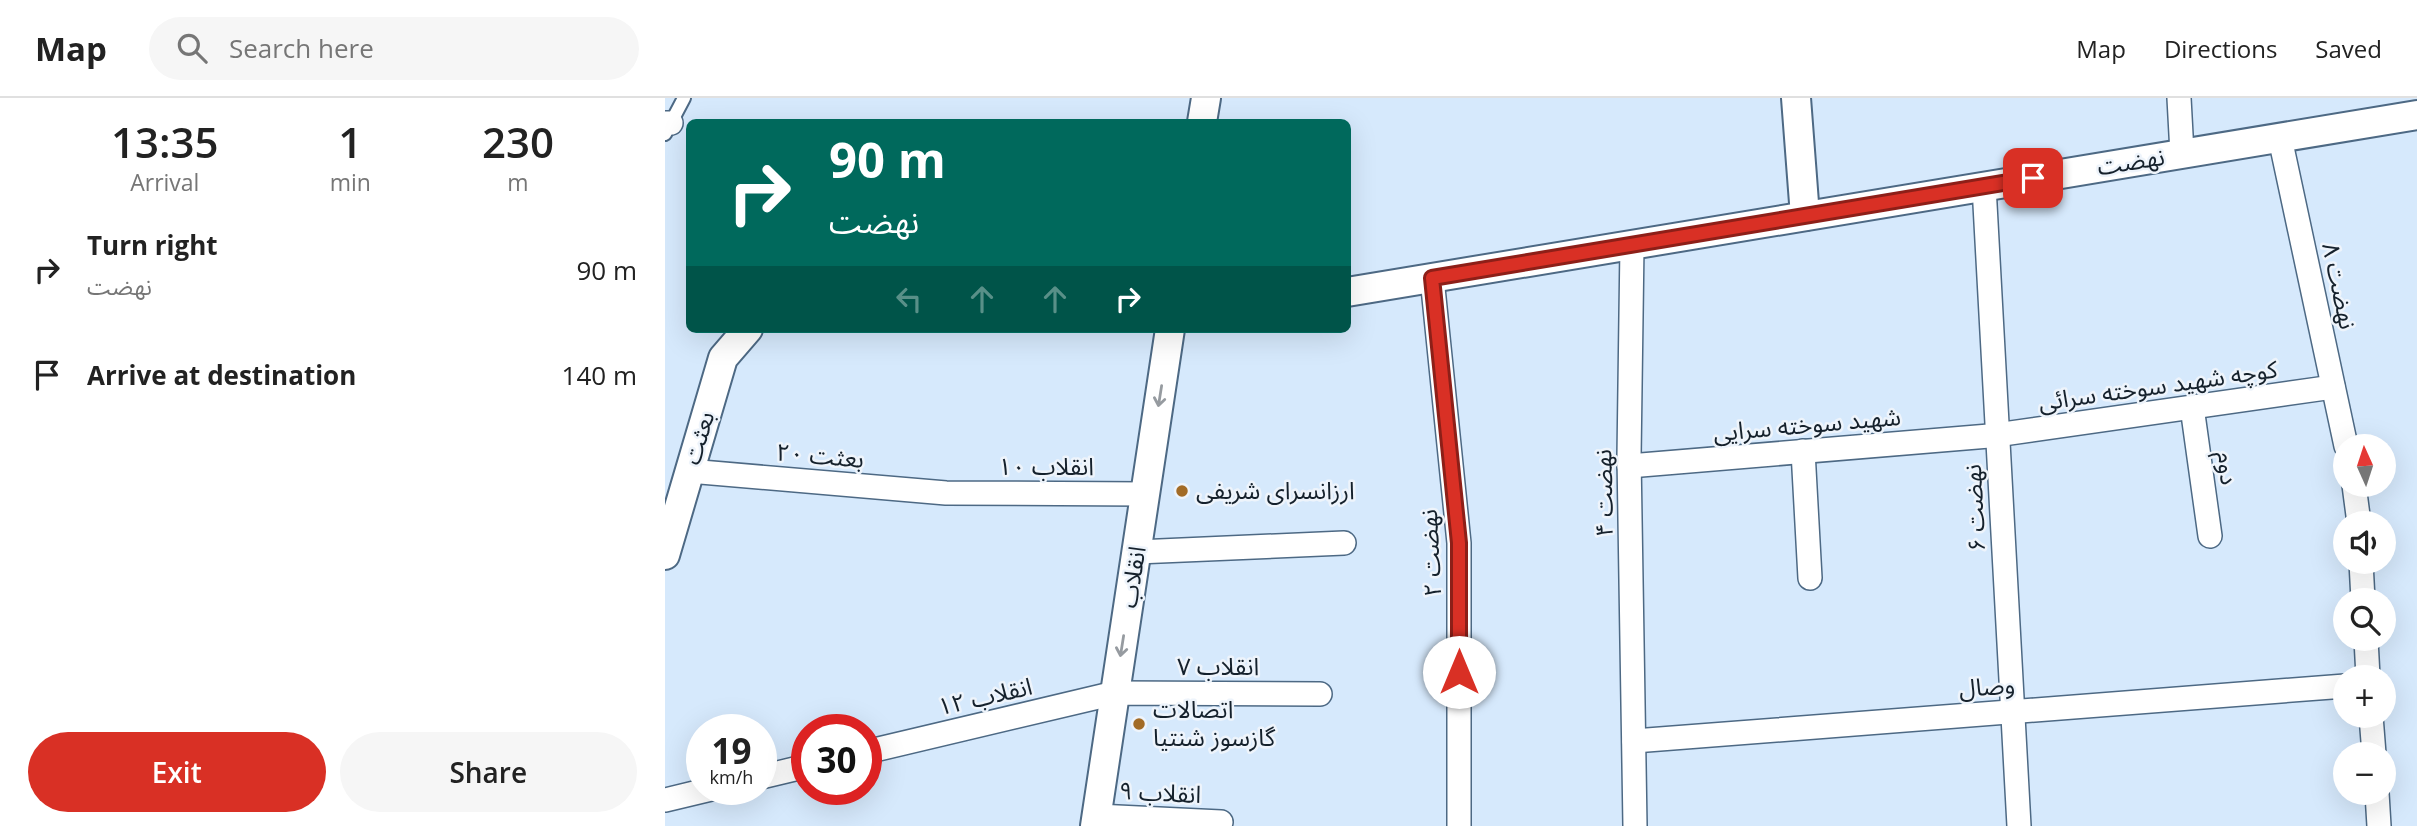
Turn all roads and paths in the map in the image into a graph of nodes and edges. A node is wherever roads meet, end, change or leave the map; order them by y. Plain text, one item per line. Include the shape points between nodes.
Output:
1 (684, 98) edge
2 (1206, 98) edge
3 (1796, 98) edge
4 (2179, 98) edge
5 (2417, 115) edge
6 (1202, 119) edge
7 (667, 127) edge
8 (2280, 138) junction
9 (2182, 153) junction
10 (1984, 186) junction
11 (1805, 216) junction
12 (1632, 245) junction
13 (1432, 278) junction
14 (1351, 291) edge
15 (745, 333) edge
16 (1169, 333) edge
17 (2333, 387) junction
18 (2192, 407) junction
19 (2343, 434) edge
20 (1993, 435) junction
21 (1803, 451) junction
22 (1629, 466) junction
23 (689, 471) junction
24 (946, 493) joint
25 (1145, 494) junction
26 (2210, 536) dead end
27 (1344, 543) dead end
28 (1137, 552) junction
29 (665, 555) edge
30 (1810, 578) dead end
31 (2333, 686) edge
32 (1115, 693) junction
33 (1320, 694) dead end
34 (2013, 711) junction
35 (1634, 741) junction
36 (882, 748) edge
37 (686, 795) edge
38 (665, 800) edge
39 (2378, 805) edge
40 (1096, 821) edge
41 (1221, 822) dead end
42 (1459, 826) edge
43 (1635, 826) edge
44 (2019, 826) edge
45 (2379, 826) edge

1 - 7 lane
2 - 6 street
3 - 11 street
4 - 9 street
5 - 8 street, نهضت
8 - 9 street, نهضت
8 - 17 street, ۸ نهضت
9 - 10 street, نهضت
10 - 11 street, نهضت
10 - 20 street, ۶ نهضت
11 - 12 street, نهضت
12 - 13 street, نهضت
12 - 22 street, ۴ نهضت
13 - 14 street, نهضت
13 - 42 street, ۲ نهضت via 1459,543
15 - 23 street, بعثت via 723,358
16 -> 25 street, انقلاب
17 - 18 street, کوچه شهید سوخته سرائی
17 - 19 street, ۸ نهضت
18 - 20 street, کوچه شهید سوخته سرائی
18 - 26 street, دوم
20 - 21 street, شهید سوخته سرایی
20 - 34 street, ۶ نهضت
21 - 22 street, شهید سوخته سرایی
21 - 30 street
22 - 35 street, ۴ نهضت
23 - 24 street, ۲۰ بعثت
23 - 29 street, بعثت
24 - 25 street, ۱۰ انقلاب
25 - 28 street, انقلاب
27 - 28 street
28 -> 32 street, انقلاب
31 - 34 street, وصال
32 - 33 street, ۷ انقلاب
32 - 36 street, ۱۲ انقلاب
32 - 40 street, انقلاب
34 - 35 street, وصال
34 - 44 street, ۶ نهضت
35 - 43 street, ۴ نهضت
37 - 38 street
39 - 45 street
40 - 41 street, ۹ انقلاب

